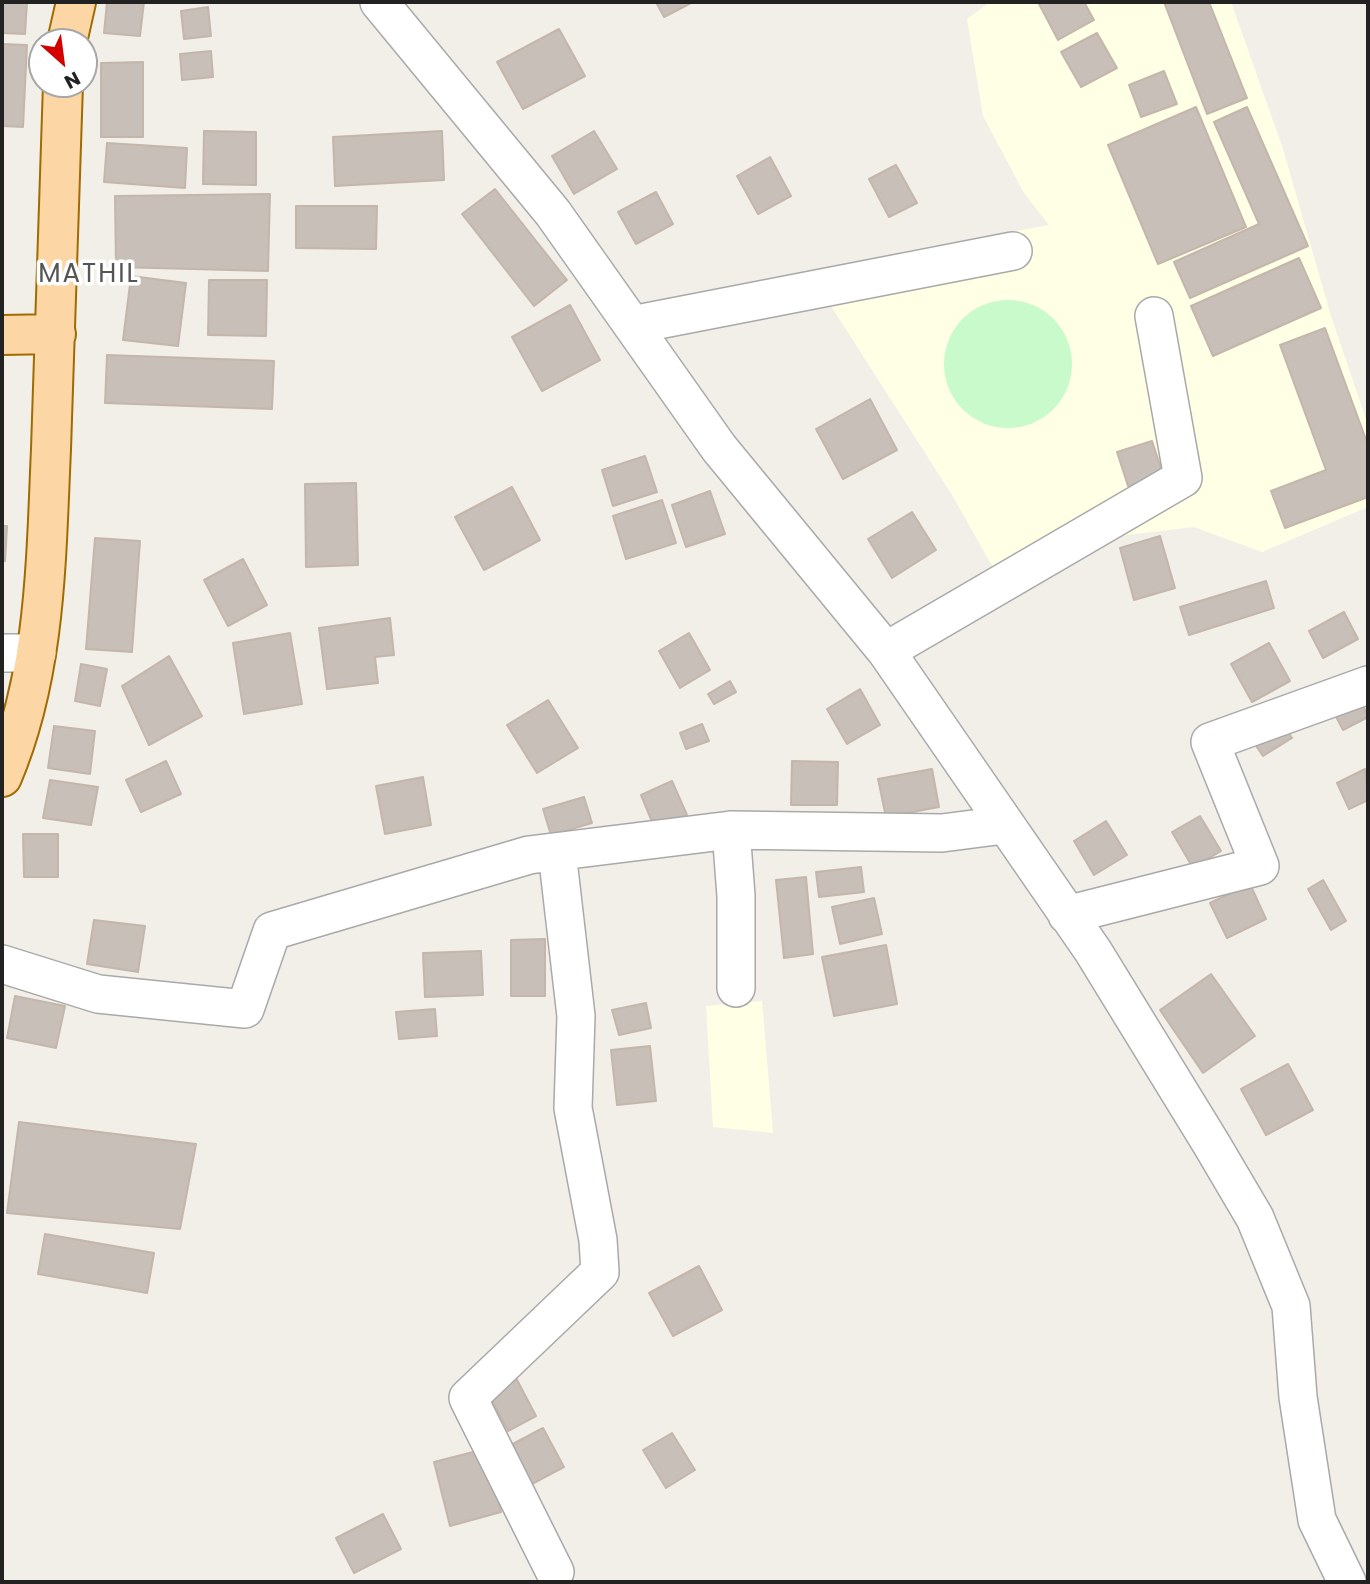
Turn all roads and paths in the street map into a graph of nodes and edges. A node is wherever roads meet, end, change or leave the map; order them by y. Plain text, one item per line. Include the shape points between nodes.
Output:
1 (76, 2) edge
2 (379, 2) edge
3 (70, 28) edge
4 (63, 98) edge
5 (1013, 250) dead end
6 (1154, 316) dead end
7 (632, 325) junction
8 (56, 334) junction
9 (2, 335) edge
10 (886, 651) junction
11 (20, 653) edge
12 (1368, 685) edge
13 (2, 777) edge
14 (1004, 825) junction
15 (731, 830) junction
16 (557, 852) junction
17 (1067, 915) junction
18 (2, 964) edge
19 (736, 988) dead end
20 (555, 1572) dead end
21 (1347, 1582) edge

1 - 3 main road
2 - 7 street via 553,213
4 - 8 main road
5 - 7 street
6 - 10 street via 1183,478
7 - 10 street via 719,448
8 - 9 main road
8 - 11 main road via 46,550
10 - 14 street
11 - 13 main road via 19,738
12 - 17 street via 1210,742 1260,866
14 - 15 street via 942,833
14 - 17 street
15 - 16 street
15 - 19 street
16 - 18 street via 516,859 272,931 245,1009 98,994
16 - 20 street via 576,1016 573,1108 600,1272 468,1398
17 - 21 street via 1255,1218 1291,1306 1298,1397 1317,1520

